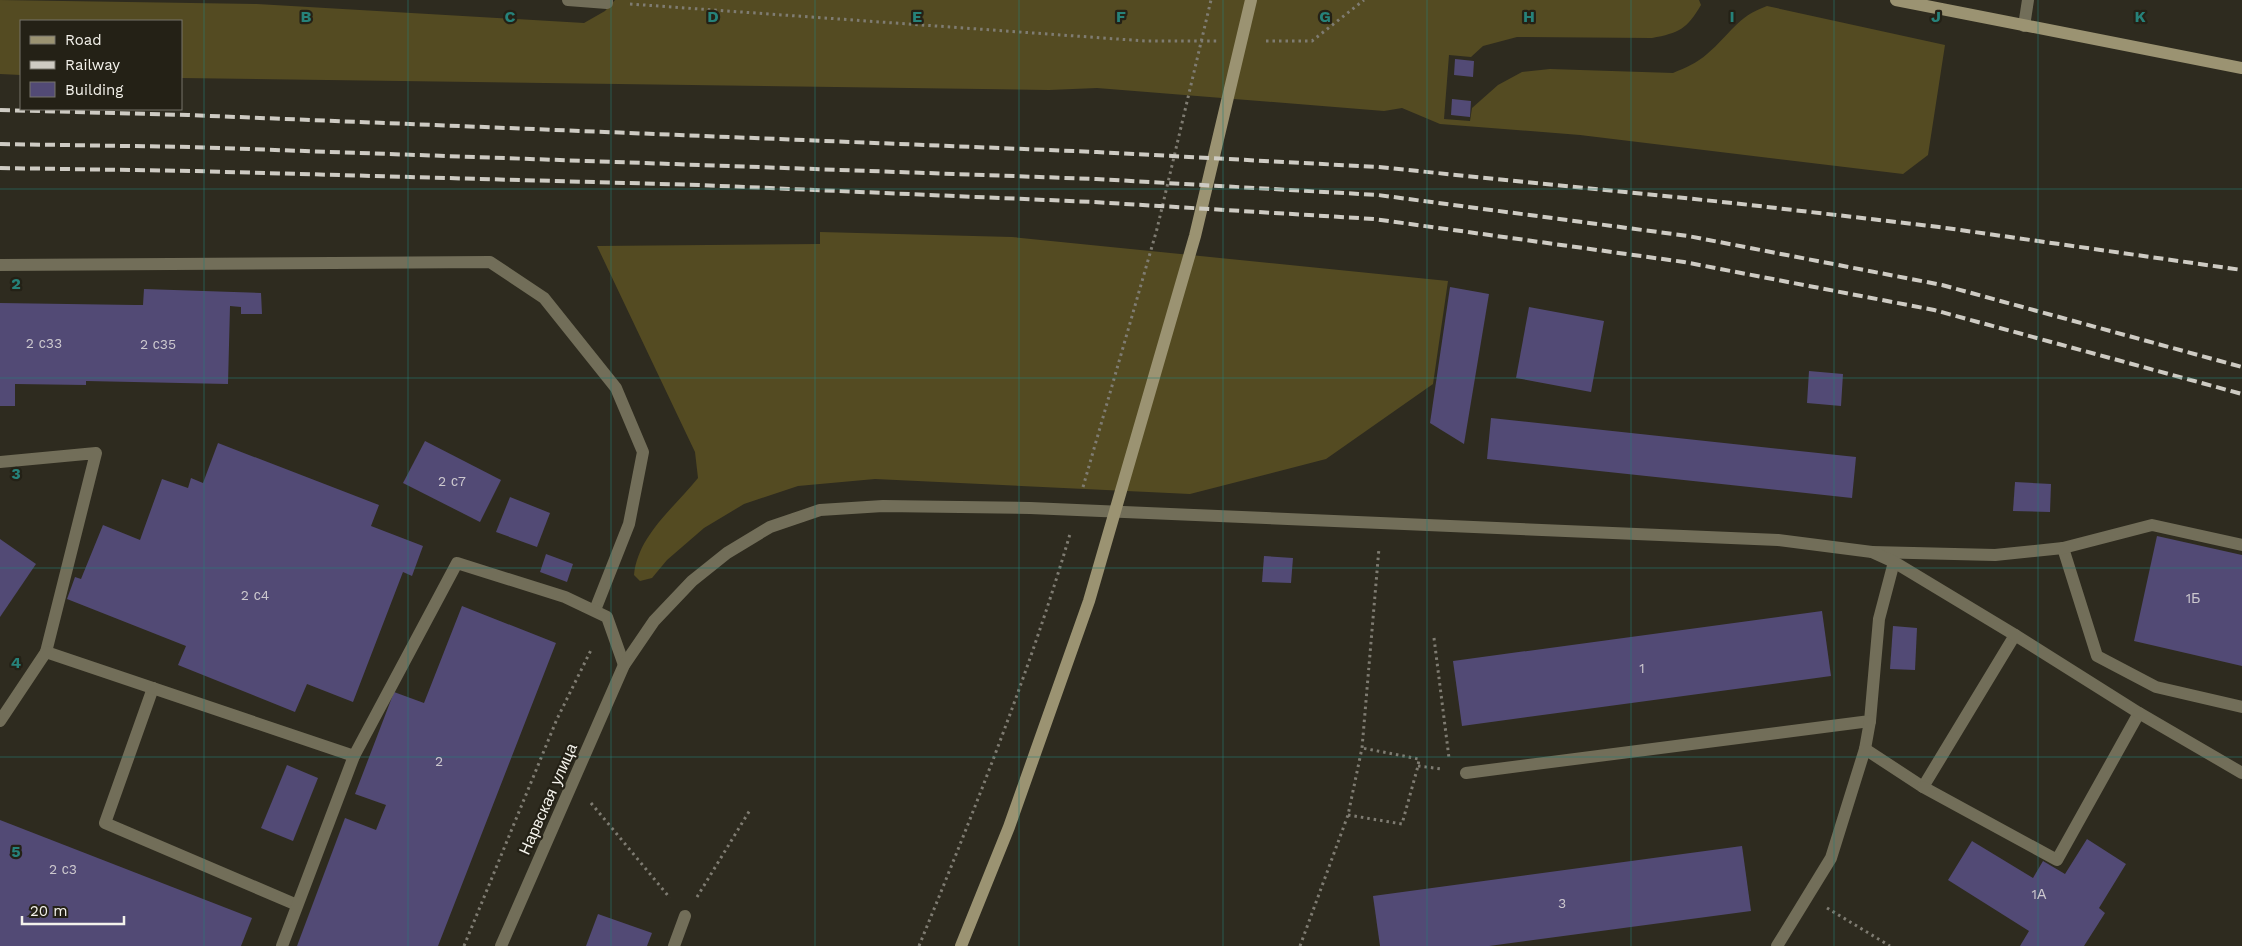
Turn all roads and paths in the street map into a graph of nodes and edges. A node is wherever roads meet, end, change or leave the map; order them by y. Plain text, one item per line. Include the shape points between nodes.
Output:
1 (568, 0) edge
2 (1212, 0) edge
3 (1251, 0) edge
4 (1364, 0) edge
5 (1896, 0) edge
6 (2028, 0) edge
7 (607, 1) edge
8 (2024, 26) junction
9 (1224, 41) dead end
10 (1263, 41) dead end
11 (2242, 68) edge
12 (0, 265) edge
13 (0, 462) edge
14 (1082, 491) dead end
15 (1071, 529) dead end
16 (2242, 545) edge
17 (1379, 546) dead end
18 (2063, 548) junction
19 (1872, 552) junction
20 (1894, 562) junction
21 (594, 610) junction
22 (607, 617) junction
23 (2015, 634) junction
24 (1434, 638) dead end
25 (46, 652) junction
26 (624, 665) junction
27 (152, 688) junction
28 (2242, 707) edge
29 (2139, 713) junction
30 (0, 721) edge
31 (1870, 721) junction
32 (1362, 748) junction
33 (1865, 749) junction
34 (354, 756) junction
35 (1450, 761) dead end
36 (1466, 773) dead end
37 (2242, 773) edge
38 (1923, 786) junction
39 (591, 803) dead end
40 (750, 810) dead end
41 (1348, 815) junction
42 (1808, 897) junction
43 (297, 905) junction
44 (685, 916) junction
45 (282, 946) edge
46 (464, 946) edge
47 (501, 946) edge
48 (674, 946) edge
49 (919, 946) edge
50 (960, 946) edge
51 (1300, 946) edge
52 (1778, 946) edge
53 (1890, 946) edge

1 - 7 street
2 - 14 path via 1157,229
3 - 50 street via 1195,236 1090,601 1009,827
4 - 10 path via 1312,41
5 - 8 street
6 - 8 street
7 - 9 path via 1145,41
8 - 11 street
12 - 21 street via 490,262 544,298 616,388 643,452 629,524
13 - 25 street via 96,453
15 - 49 path via 1052,594 974,811
16 - 18 street via 2152,525
17 - 32 path
18 - 19 street via 1995,555
18 - 28 street via 2097,656 2156,687
19 - 20 street
19 - 26 street, Нарвская улица via 1778,540 1050,509 883,506 820,510 770,526 726,553 692,581 654,621
20 - 23 street
20 - 31 street via 1879,619
21 - 22 street
21 - 34 street via 565,597 457,563
22 - 26 street
22 - 46 path via 557,719
23 - 29 street
23 - 38 street
24 - 35 path
25 - 27 street
25 - 30 street
26 - 47 street, Нарвская улица
27 - 34 street
27 - 43 street via 105,822
29 - 37 street
29 - 38 street via 2056,860
31 - 33 street
31 - 36 street
32 - 41 path
32 - 41 path via 1419,759 1418,766 1402,824
33 - 38 street
33 - 42 street via 1831,858
34 - 43 street
39 - 44 path
40 - 44 path
41 - 51 path
42 - 52 street
42 - 53 path
43 - 45 street
44 - 48 street

